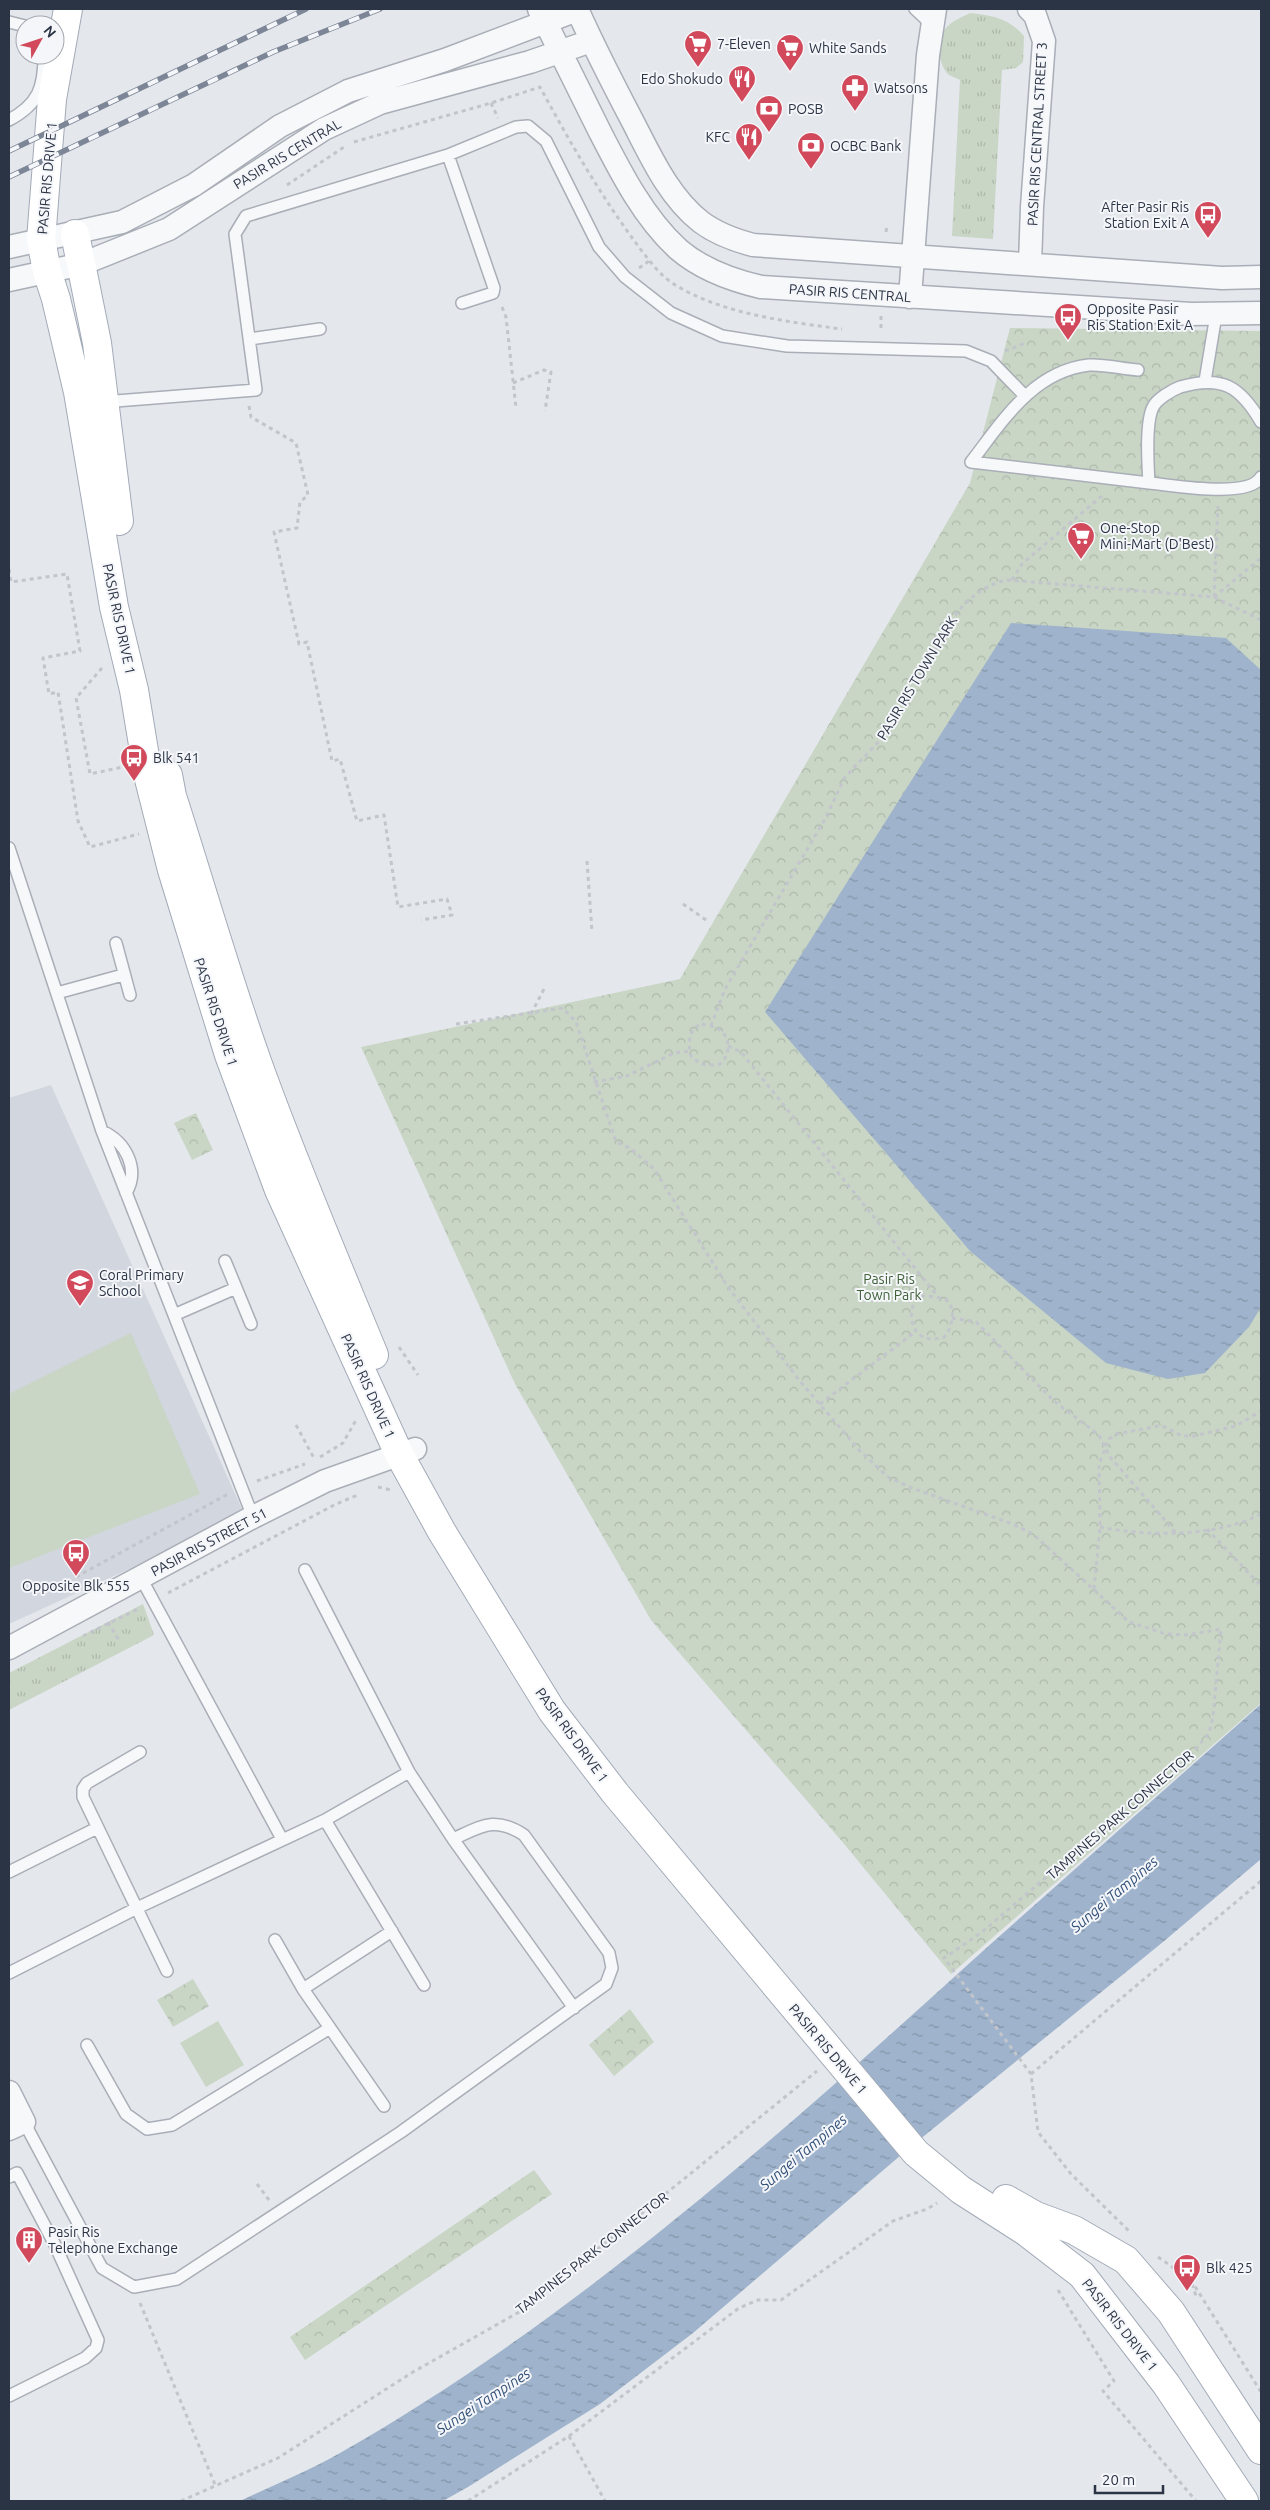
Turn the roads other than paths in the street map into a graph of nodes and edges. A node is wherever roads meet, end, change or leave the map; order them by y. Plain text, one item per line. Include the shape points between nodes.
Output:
1 (68, 9) edge
2 (1029, 9) edge
3 (577, 10) edge
4 (929, 12) edge
5 (542, 15) edge
6 (591, 41) junction
7 (560, 51) junction
8 (44, 65) edge
9 (9, 120) edge
10 (448, 155) junction
11 (75, 234) junction
12 (41, 240) junction
13 (9, 247) edge
14 (913, 255) junction
15 (82, 264) junction
16 (1030, 264) junction
17 (47, 271) junction
18 (1261, 277) edge
19 (9, 280) edge
20 (910, 297) junction
21 (462, 303) dead end
22 (1261, 314) edge
23 (1216, 315) junction
24 (320, 329) dead end
25 (250, 339) junction
26 (1138, 370) dead end
27 (1205, 381) junction
28 (1025, 396) junction
29 (103, 402) junction
30 (1261, 422) edge
31 (1261, 477) edge
32 (1149, 483) junction
33 (9, 848) edge
34 (116, 943) dead end
35 (124, 975) junction
36 (57, 993) junction
37 (130, 995) dead end
38 (225, 1261) dead end
39 (236, 1288) junction
40 (174, 1315) junction
41 (251, 1324) dead end
42 (407, 1451) junction
43 (253, 1517) junction
44 (304, 1570) dead end
45 (141, 1578) junction
46 (9, 1648) edge
47 (140, 1752) dead end
48 (409, 1772) junction
49 (325, 1820) junction
50 (97, 1828) junction
51 (453, 1838) junction
52 (282, 1839) junction
53 (9, 1872) edge
54 (137, 1908) junction
55 (392, 1931) junction
56 (275, 1940) dead end
57 (167, 1971) dead end
58 (9, 1973) edge
59 (424, 1985) dead end
60 (304, 1989) junction
61 (574, 2008) junction
62 (330, 2028) junction
63 (87, 2045) dead end
64 (9, 2092) edge
65 (384, 2106) dead end
66 (16, 2126) edge
67 (920, 2149) junction
68 (9, 2177) edge
69 (9, 2396) edge
70 (1261, 2450) edge
71 (1244, 2501) edge

1 - 12 main road, PASIR RIS DRIVE 1 via 52,99
2 - 16 street, PASIR RIS CENTRAL STREET 3 via 1035,15 1044,40
3 - 5 street, PASIR RIS CENTRAL
3 - 6 street, PASIR RIS CENTRAL
4 - 14 street
5 - 7 street, PASIR RIS CENTRAL
5 - 11 street, PASIR RIS CENTRAL via 445,60 348,91 280,126 194,185 122,222
6 - 7 street, PASIR RIS CENTRAL
6 - 14 street, PASIR RIS CENTRAL via 656,166 677,198 701,222 729,238 753,245
7 - 15 street, PASIR RIS CENTRAL via 372,107 324,128 170,229
7 - 20 street, PASIR RIS CENTRAL via 618,166 653,222 679,250 707,269 738,282 761,287
8 - 9 lane via 40,93 34,102
10 - 21 lane via 494,291
10 - 25 lane via 246,216 235,234
10 - 28 lane via 516,127 528,126 546,141 599,246 625,277 671,313 722,336 786,346 966,351 990,360
11 - 12 street
11 - 15 main road, PASIR RIS DRIVE 1
12 - 13 street
12 - 17 main road, PASIR RIS DRIVE 1
14 - 16 street, PASIR RIS CENTRAL
14 - 20 street
15 - 17 street
15 - 29 main road, PASIR RIS DRIVE 1 via 97,343
16 - 18 street, PASIR RIS CENTRAL via 1222,278
17 - 19 street
17 - 42 main road, PASIR RIS DRIVE 1 via 78,392 114,607 134,690 148,775 172,870 229,1055 279,1190
20 - 23 street, PASIR RIS CENTRAL
22 - 23 street, PASIR RIS CENTRAL
23 - 27 lane
24 - 25 lane
25 - 29 lane via 256,390
26 - 28 lane via 1090,365 1063,370
27 - 30 lane via 1227,385 1250,403
27 - 32 lane via 1173,389 1153,407 1149,434
28 - 32 lane via 971,462
29 - 42 main road, PASIR RIS DRIVE 1 via 130,598 172,796 230,983 284,1138 393,1400
31 - 32 lane via 1248,486 1233,490
33 - 36 lane
34 - 35 lane
35 - 36 lane
35 - 37 lane
36 - 40 lane via 102,1131
38 - 39 lane
39 - 40 lane
39 - 41 lane
40 - 43 lane
42 - 43 street, PASIR RIS STREET 51 via 326,1481
42 - 67 main road, PASIR RIS DRIVE 1 via 442,1532 552,1711 615,1794 832,2057
43 - 45 street, PASIR RIS STREET 51
44 - 48 lane
45 - 46 street, PASIR RIS STREET 51
45 - 52 lane
47 - 50 lane via 83,1789 83,1797
48 - 49 lane
48 - 51 lane
49 - 52 lane
49 - 55 lane
50 - 53 lane
50 - 54 lane
51 - 61 lane
51 - 61 lane via 487,1823 509,1825 524,1835 609,1953 612,1968 606,1984
52 - 54 lane
54 - 57 lane
54 - 58 lane
55 - 59 lane
55 - 60 lane
56 - 60 lane
60 - 62 lane
61 - 66 lane via 402,2132 178,2279 134,2287 102,2268
62 - 63 lane via 172,2125 147,2128 126,2114
62 - 65 lane
64 - 66 street
67 - 70 main road, PASIR RIS DRIVE 1 via 1036,2216 1074,2230 1126,2260 1171,2312
67 - 71 main road, PASIR RIS DRIVE 1 via 961,2190 1025,2231 1082,2275 1166,2384
68 - 69 lane via 17,2173 55,2245 98,2340 96,2348 85,2358

